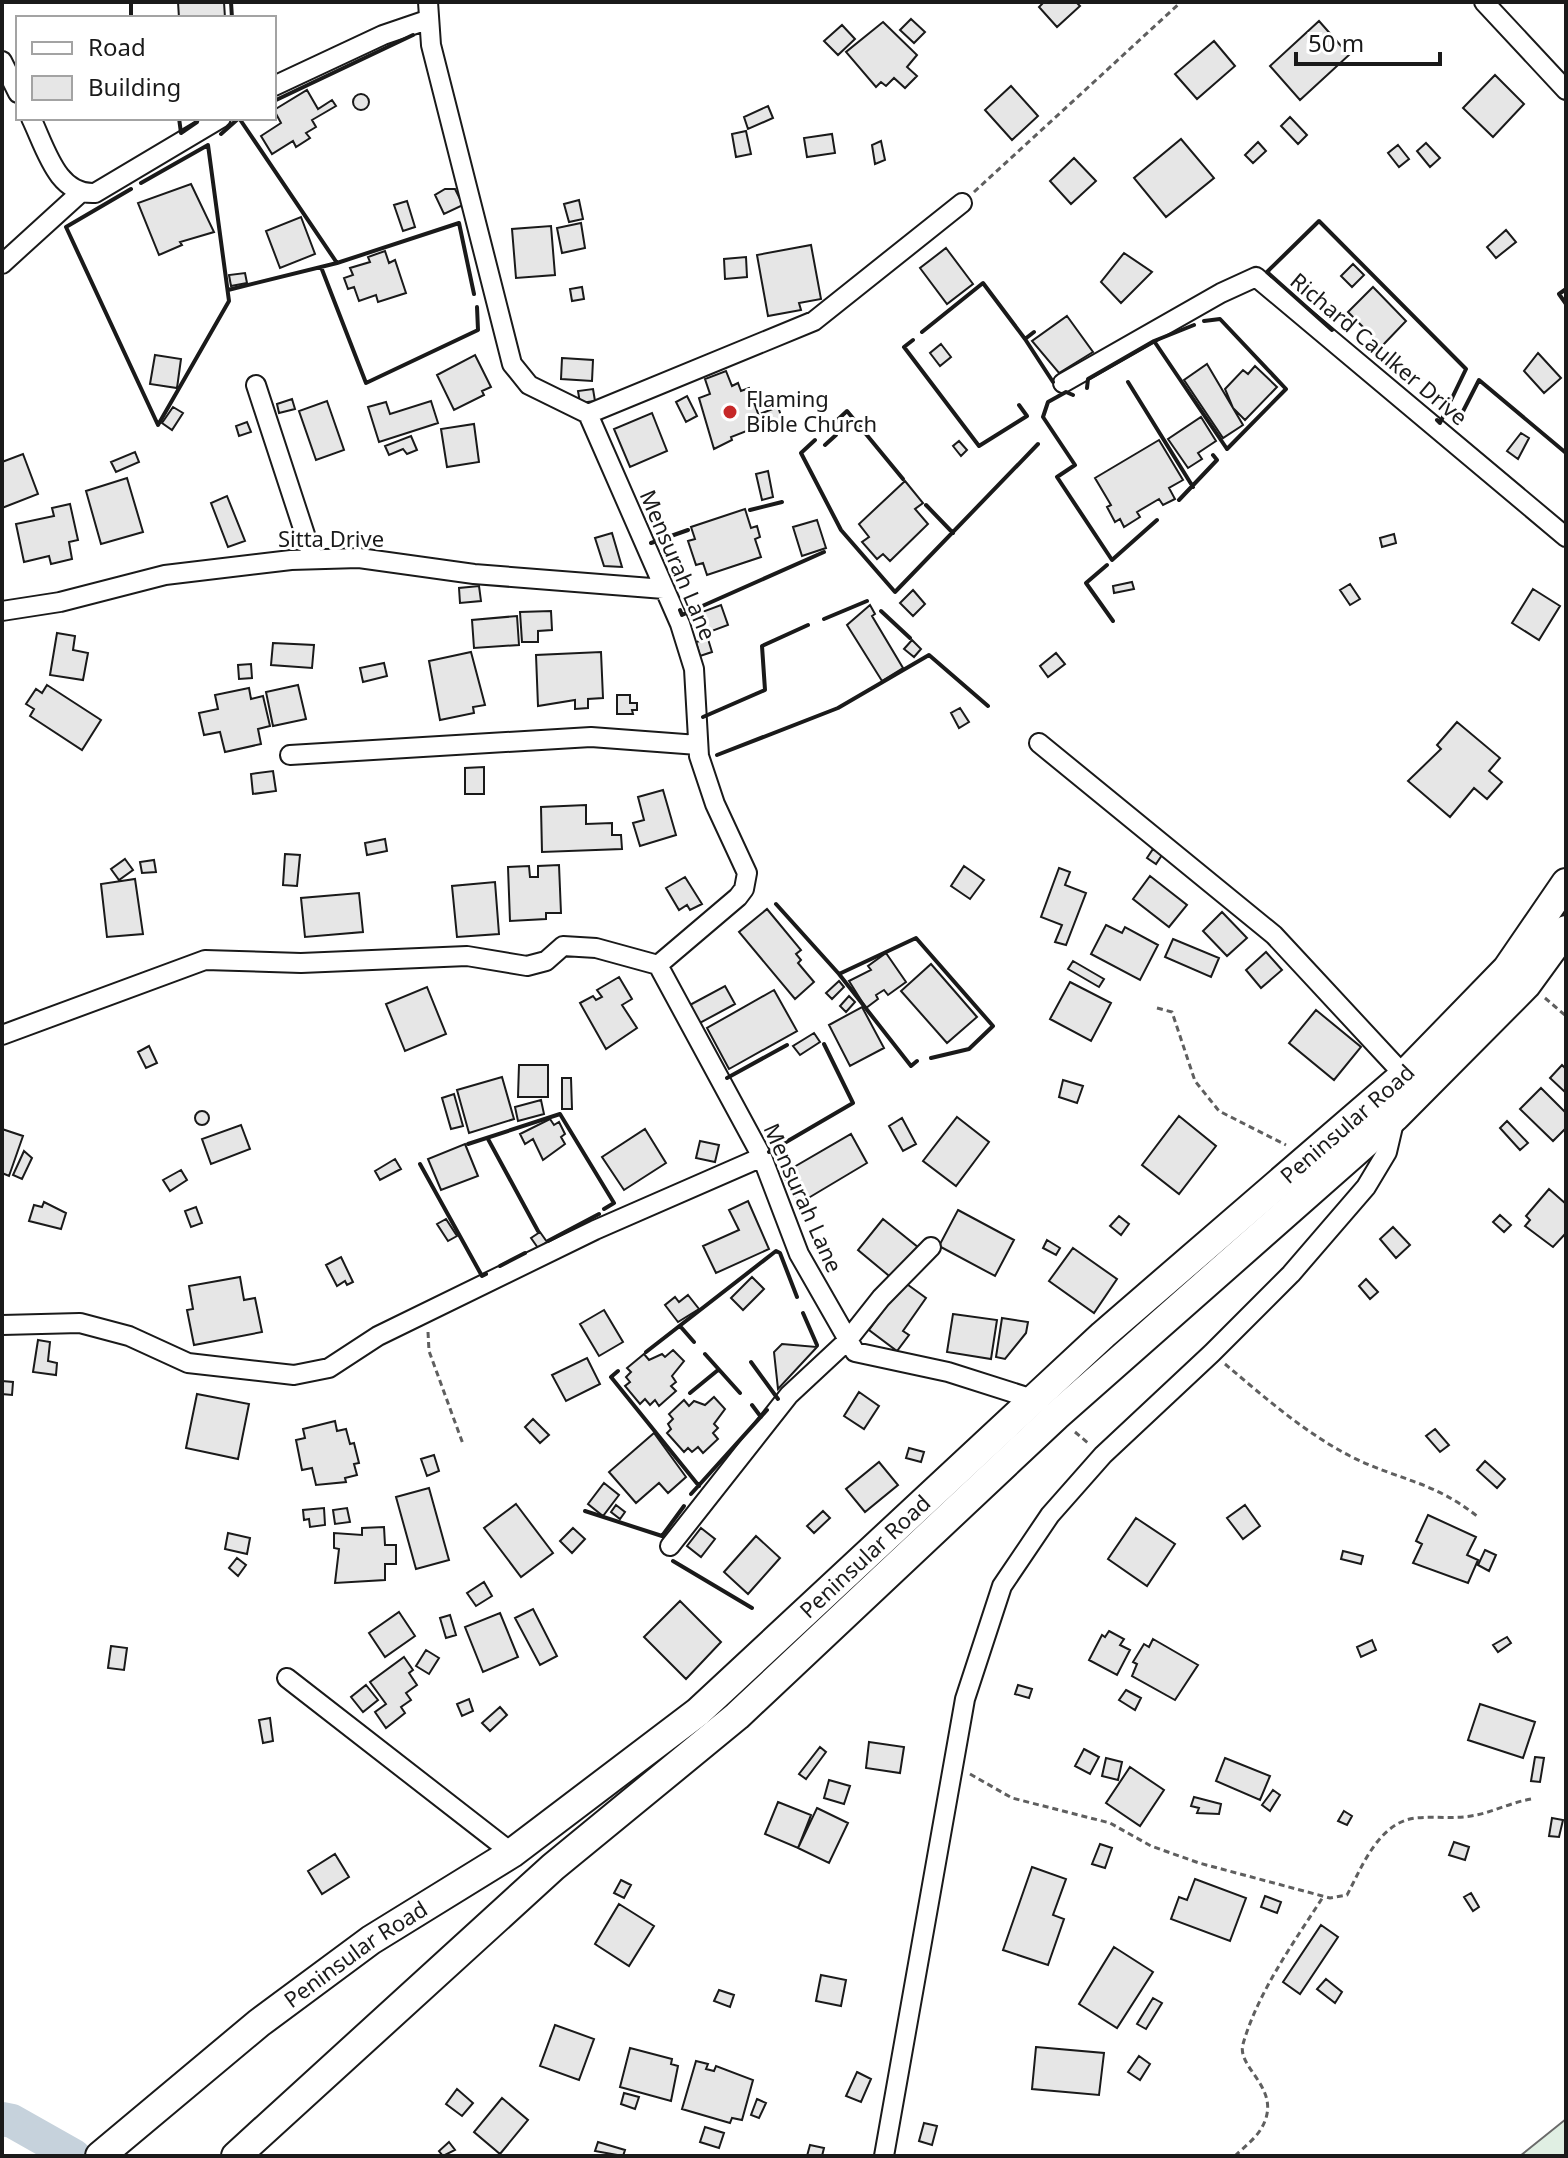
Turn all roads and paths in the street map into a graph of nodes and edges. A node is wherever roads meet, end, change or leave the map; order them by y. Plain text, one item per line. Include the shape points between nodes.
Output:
1 (1181, 2) edge
2 (1484, 2) edge
3 (427, 11) edge
4 (2, 61) edge
5 (276, 85) edge
6 (16, 89) edge
7 (1566, 90) edge
8 (32, 120) edge
9 (218, 120) edge
10 (79, 194) junction
11 (962, 203) joint
12 (2, 264) edge
13 (1063, 383) dead end
14 (256, 385) dead end
15 (588, 414) junction
16 (1566, 537) edge
17 (313, 559) junction
18 (664, 589) junction
19 (2, 611) edge
20 (1039, 743) dead end
21 (698, 745) junction
22 (290, 755) dead end
23 (1566, 883) edge
24 (1566, 930) edge
25 (658, 965) junction
26 (1157, 1008) dead end
27 (2, 1035) edge
28 (1404, 1075) junction
29 (1396, 1116) junction
30 (762, 1157) junction
31 (1311, 1158) junction
32 (931, 1247) dead end
33 (426, 1312) junction
34 (2, 1325) edge
35 (847, 1341) junction
36 (1212, 1353) junction
37 (1046, 1408) junction
38 (463, 1444) dead end
39 (1103, 1455) junction
40 (1478, 1517) dead end
41 (670, 1546) dead end
42 (287, 1678) dead end
43 (955, 1755) junction
44 (1531, 1799) dead end
45 (512, 1853) junction
46 (1323, 1897) junction
47 (100, 2156) edge
48 (236, 2156) edge
49 (884, 2156) edge
50 (1235, 2156) edge

1 - 11 path
2 - 7 street
3 - 5 street
3 - 15 street via 512,364 529,385
4 - 6 street
8 - 10 street via 65,185
9 - 10 street via 95,193
10 - 12 street
11 - 15 street via 814,321
13 - 16 street, Richard Caulker Drive via 1256,277
14 - 17 street
15 - 18 street, Mensurah Lane
17 - 18 street, Sitta Drive via 359,558 474,574
17 - 19 street, Sitta Drive via 165,575
18 - 21 street, Mensurah Lane via 694,669
20 - 28 street via 1274,935
21 - 22 street via 591,737
21 - 25 street, Mensurah Lane via 715,804 747,873 744,889
23 - 28 main road, Peninsular Road via 1507,969
24 - 29 main road, Peninsular Road via 1526,985
25 - 27 street via 596,948 563,946 546,961 527,966 467,956 301,963 205,960
25 - 30 street, Mensurah Lane
26 - 31 path via 1172,1012 1195,1081 1219,1111
28 - 31 main road, Peninsular Road
29 - 36 street, Peninsular Road via 1387,1152 1366,1187 1291,1274
29 - 37 main road, Peninsular Road
30 - 33 street
30 - 35 street, Mensurah Lane via 799,1254
31 - 37 main road, Peninsular Road via 1103,1335
32 - 35 street
33 - 34 street via 329,1368 294,1375 188,1363 129,1336 80,1323
33 - 38 path via 429,1351
35 - 37 street via 855,1352 873,1359 948,1372
35 - 41 street via 789,1395
36 - 39 street, Peninsular Road
36 - 40 path via 1350,1456 1452,1495
37 - 39 path
37 - 45 main road, Peninsular Road via 698,1712
37 - 48 main road, Peninsular Road via 737,1716 553,1867
39 - 43 street, Peninsular Road via 1050,1515 1002,1586 965,1699
42 - 45 street
43 - 46 path via 974,1779 1012,1798 1110,1823 1151,1846 1199,1863
43 - 49 street, Peninsular Road
44 - 46 path via 1479,1815 1414,1818 1393,1827 1377,1840 1347,1895
45 - 47 main road, Peninsular Road via 371,1940 259,2023
46 - 50 path via 1265,1995 1242,2047 1243,2060 1263,2083 1267,2110 1261,2130

